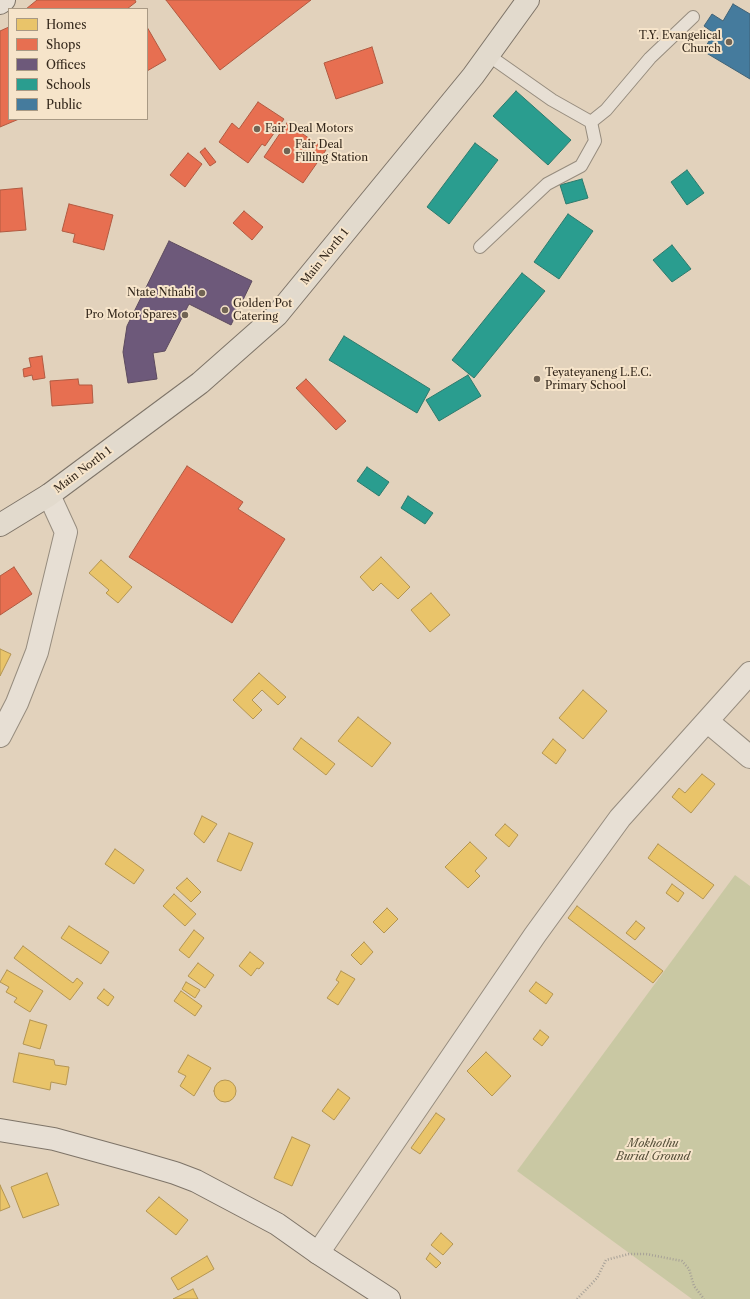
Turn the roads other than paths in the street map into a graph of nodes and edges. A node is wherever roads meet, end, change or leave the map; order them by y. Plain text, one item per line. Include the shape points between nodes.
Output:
1 (4, 0) edge
2 (528, 0) edge
3 (0, 3) edge
4 (694, 17) dead end
5 (488, 55) junction
6 (591, 122) junction
7 (480, 246) dead end
8 (49, 495) junction
9 (0, 525) edge
10 (750, 673) edge
11 (707, 720) junction
12 (0, 736) edge
13 (750, 757) edge
14 (0, 1130) edge
15 (318, 1253) junction
16 (389, 1299) edge

1 - 3 street
2 - 5 main road, Main North 1
4 - 6 lane via 650,58 606,110
5 - 6 lane via 552,100
5 - 8 main road, Main North 1 via 277,315 200,383
6 - 7 lane via 595,141 581,166 547,184
8 - 9 main road, Main North 1
8 - 12 street via 66,532 37,652
10 - 11 street
11 - 13 street
11 - 15 street via 620,818 535,935
14 - 15 street via 54,1139 196,1181 276,1224
15 - 16 street

